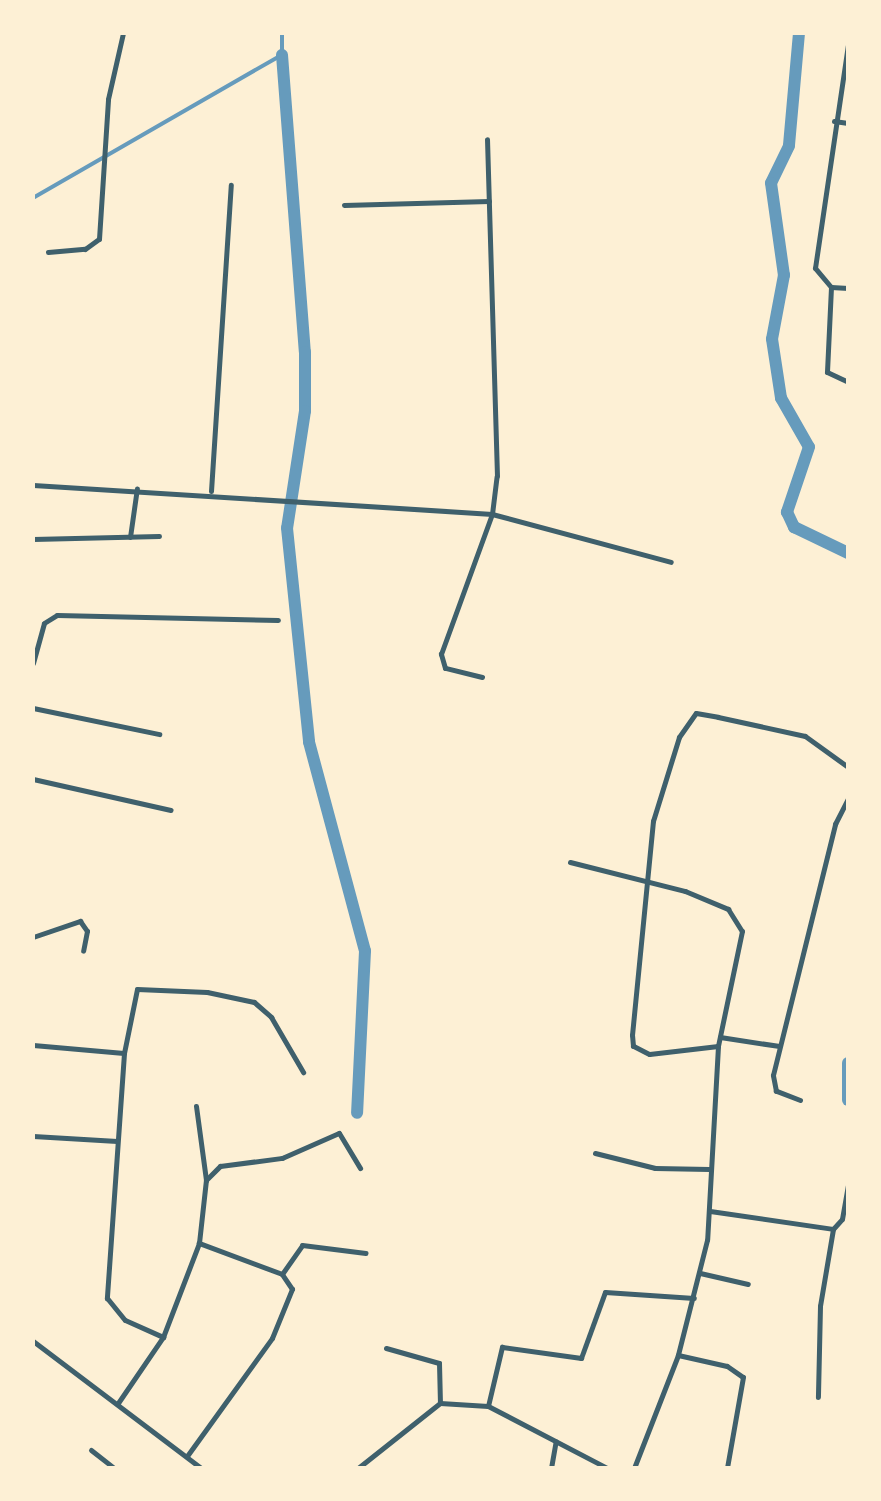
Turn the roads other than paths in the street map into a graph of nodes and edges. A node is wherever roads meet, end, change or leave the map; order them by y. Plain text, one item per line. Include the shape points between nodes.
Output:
1 (123, 33) edge
2 (848, 45) edge
3 (834, 121) junction
4 (848, 123) edge
5 (487, 139) dead end
6 (231, 185) dead end
7 (489, 201) junction
8 (344, 205) dead end
9 (48, 252) dead end
10 (831, 287) junction
11 (848, 288) edge
12 (848, 382) edge
13 (33, 485) edge
14 (137, 488) junction
15 (211, 491) junction
16 (492, 514) junction
17 (130, 537) junction
18 (159, 537) dead end
19 (33, 539) edge
20 (671, 562) dead end
21 (278, 620) dead end
22 (33, 663) edge
23 (482, 677) dead end
24 (33, 708) edge
25 (159, 734) dead end
26 (848, 767) edge
27 (33, 779) edge
28 (848, 798) edge
29 (171, 810) dead end
30 (570, 862) dead end
31 (645, 881) junction
32 (33, 937) edge
33 (83, 951) dead end
34 (720, 1037) junction
35 (33, 1045) edge
36 (718, 1046) junction
37 (779, 1046) junction
38 (124, 1053) junction
39 (303, 1072) dead end
40 (800, 1100) dead end
41 (196, 1106) dead end
42 (33, 1136) edge
43 (117, 1141) junction
44 (595, 1153) dead end
45 (360, 1168) dead end
46 (709, 1169) junction
47 (206, 1180) junction
48 (848, 1184) edge
49 (710, 1211) junction
50 (833, 1229) junction
51 (199, 1243) junction
52 (366, 1253) dead end
53 (699, 1273) junction
54 (282, 1274) junction
55 (748, 1284) dead end
56 (694, 1298) junction
57 (163, 1336) junction
58 (33, 1341) edge
59 (386, 1348) dead end
60 (678, 1354) junction
61 (818, 1397) dead end
62 (118, 1403) junction
63 (440, 1403) junction
64 (488, 1406) junction
65 (556, 1441) junction
66 (91, 1450) dead end
67 (187, 1456) junction
68 (198, 1467) edge
69 (114, 1468) edge
70 (358, 1468) edge
71 (551, 1468) edge
72 (607, 1468) edge
73 (634, 1468) edge
74 (727, 1468) edge

1 - 9 street via 108,99 108,169 99,239 85,249
2 - 3 street
3 - 4 street
3 - 10 street via 815,268
5 - 7 street
6 - 15 street
7 - 8 street
7 - 16 street via 500,433
10 - 11 street
10 - 12 street via 827,372
13 - 14 street
14 - 15 street
14 - 17 street
15 - 16 street
16 - 20 street
16 - 23 street via 441,654 445,668
17 - 18 street
17 - 19 street
21 - 22 street via 57,615 44,624
24 - 25 street
26 - 31 street via 805,736 696,713 679,737 653,821
27 - 29 street
28 - 37 street via 835,824
30 - 31 street
31 - 34 street via 685,891 738,917 742,931
31 - 36 street via 634,1046 649,1054
32 - 33 street via 80,921 87,930
34 - 36 street
34 - 37 street
35 - 38 street
36 - 46 street
37 - 40 street via 776,1091
38 - 39 street via 137,989 207,992 254,1002 271,1017
38 - 43 street
41 - 47 street
42 - 43 street
43 - 57 street via 107,1298 125,1320
44 - 46 street via 654,1168
45 - 47 street via 339,1133 282,1158 220,1166
46 - 49 street
47 - 51 street
48 - 50 street via 842,1219
49 - 50 street
49 - 53 street
50 - 61 street via 820,1306
51 - 54 street
51 - 57 street
52 - 54 street via 302,1245
53 - 55 street
53 - 56 street
54 - 67 street via 292,1289 272,1338
56 - 60 street
56 - 64 street via 605,1292 581,1358 502,1346
57 - 62 street
58 - 62 street
59 - 63 street via 426,1358 441,1367
60 - 73 street
60 - 74 street via 727,1366 743,1377
62 - 67 street
63 - 64 street
63 - 70 street
64 - 65 street
65 - 71 street
65 - 72 street
66 - 69 street
67 - 68 street

